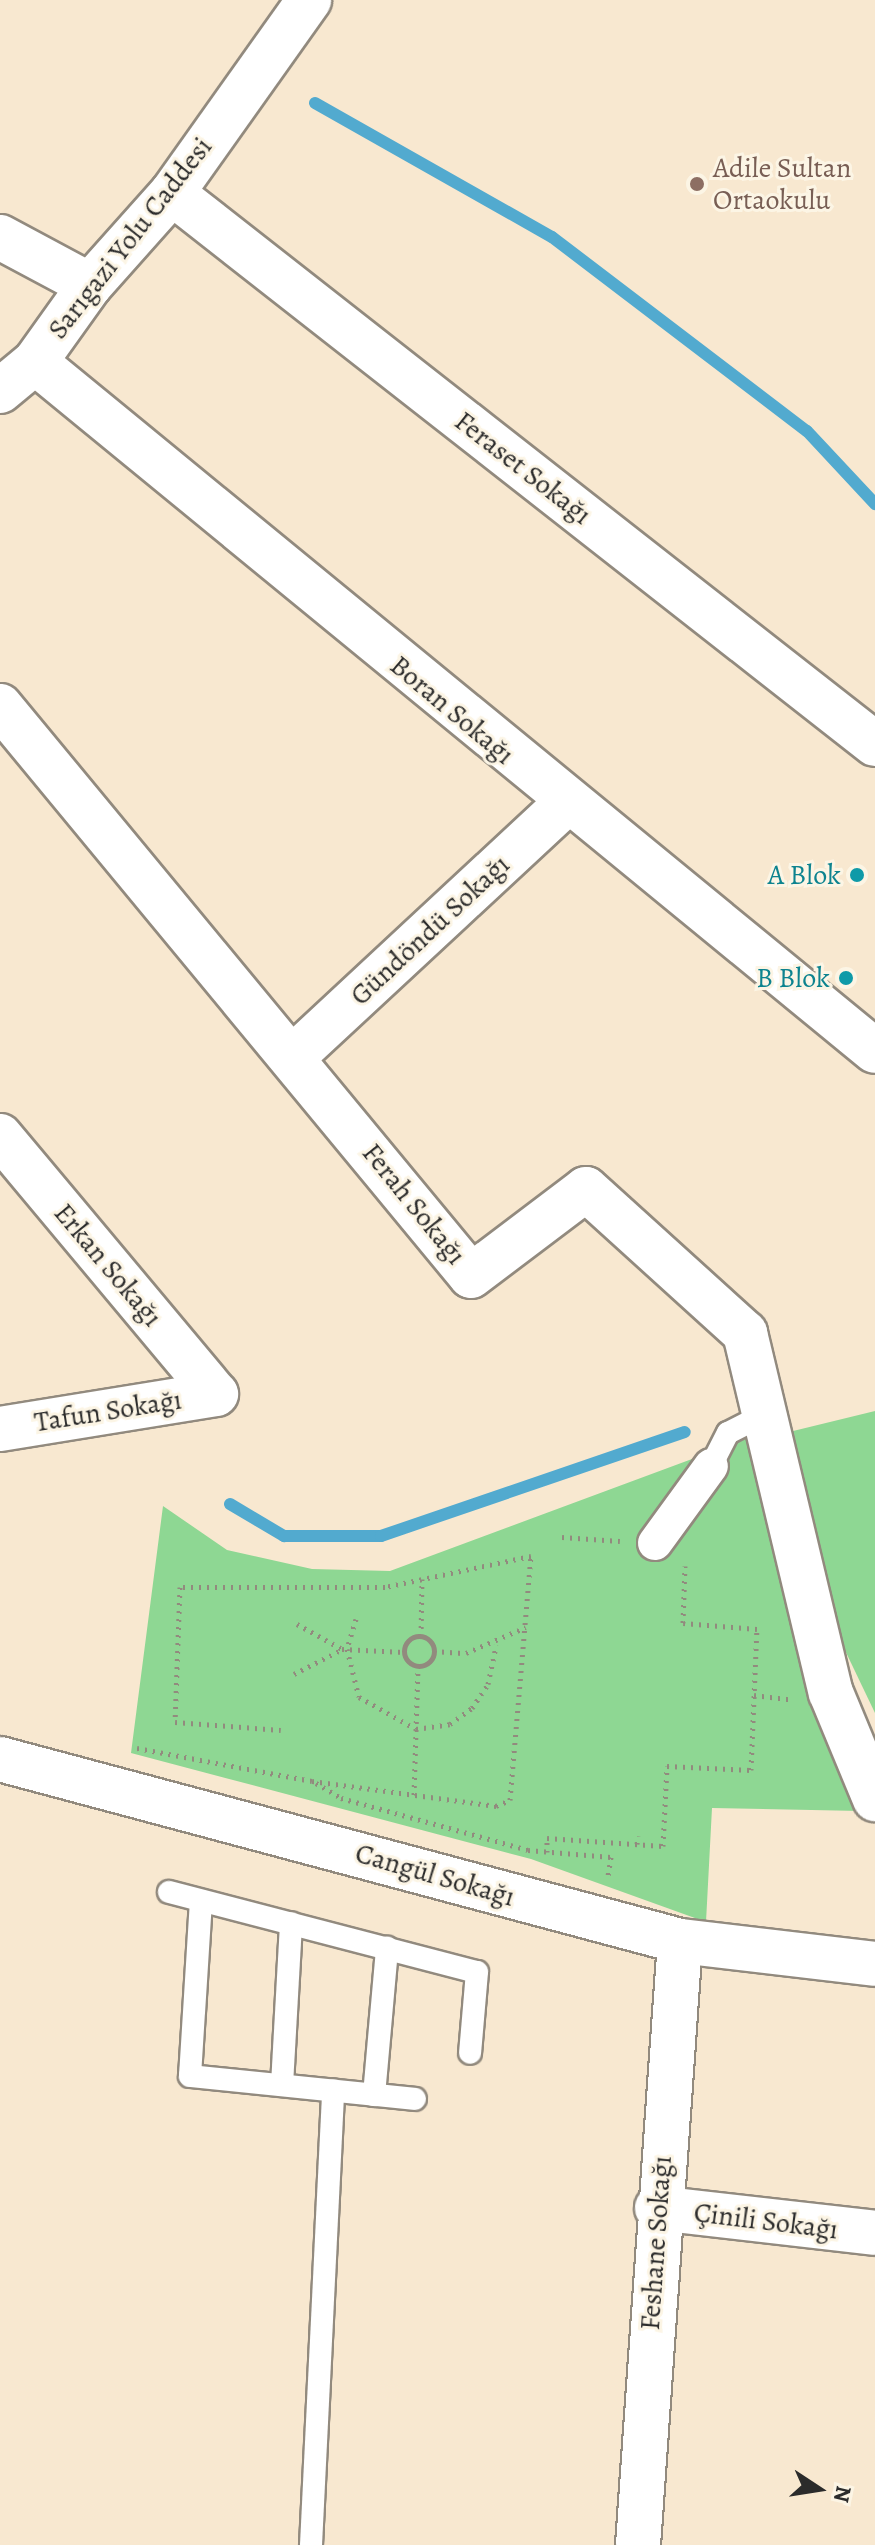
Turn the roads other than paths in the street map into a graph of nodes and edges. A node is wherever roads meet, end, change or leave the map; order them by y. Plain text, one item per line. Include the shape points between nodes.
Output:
1 (309, 0) edge
2 (172, 193) junction
3 (0, 237) edge
4 (90, 285) junction
5 (35, 362) junction
6 (0, 391) edge
7 (0, 706) edge
8 (875, 744) edge
9 (565, 804) junction
10 (875, 1051) edge
11 (294, 1056) junction
12 (0, 1136) edge
13 (216, 1394) joint
14 (767, 1413) junction
15 (0, 1429) edge
16 (711, 1466) joint
17 (655, 1543) road end
18 (0, 1759) edge
19 (875, 1799) edge
20 (169, 1892) dead end
21 (201, 1901) junction
22 (291, 1923) junction
23 (680, 1941) junction
24 (387, 1948) junction
25 (875, 1964) edge
26 (470, 2053) dead end
27 (282, 2085) junction
28 (333, 2091) junction
29 (374, 2095) junction
30 (415, 2099) dead end
31 (657, 2208) junction
32 (875, 2233) edge
33 (311, 2545) edge
34 (638, 2545) edge

1 - 2 street, Sarıgazi Yolu Caddesi
2 - 4 street, Sarıgazi Yolu Caddesi
2 - 8 street, Feraset Sokağı
3 - 4 street
4 - 5 street, Sarıgazi Yolu Caddesi
5 - 6 street, Sarıgazi Yolu Caddesi
5 - 9 street, Boran Sokağı
7 - 11 street, Ferah Sokağı
9 - 10 street, Boran Sokağı
9 - 11 street, Gündöndü Sokağı
11 - 14 street, Ferah Sokağı via 471,1276 586,1189 745,1333
12 - 13 street, Erkan Sokağı
13 - 15 street, Tafun Sokağı
14 - 16 lane via 728,1433
14 - 19 street, Ferah Sokağı via 831,1693
16 - 17 street
18 - 23 street, Cangül Sokağı
20 - 21 lane
21 - 22 lane
21 - 27 lane via 190,2076
22 - 24 lane
22 - 27 lane
23 - 25 street, Cangül Sokağı
23 - 31 street, Feshane Sokağı
24 - 26 lane via 477,1972
24 - 29 lane
27 - 28 lane
28 - 29 lane
28 - 33 lane
29 - 30 lane
31 - 32 street, Çinili Sokağı
31 - 34 street, Feshane Sokağı

